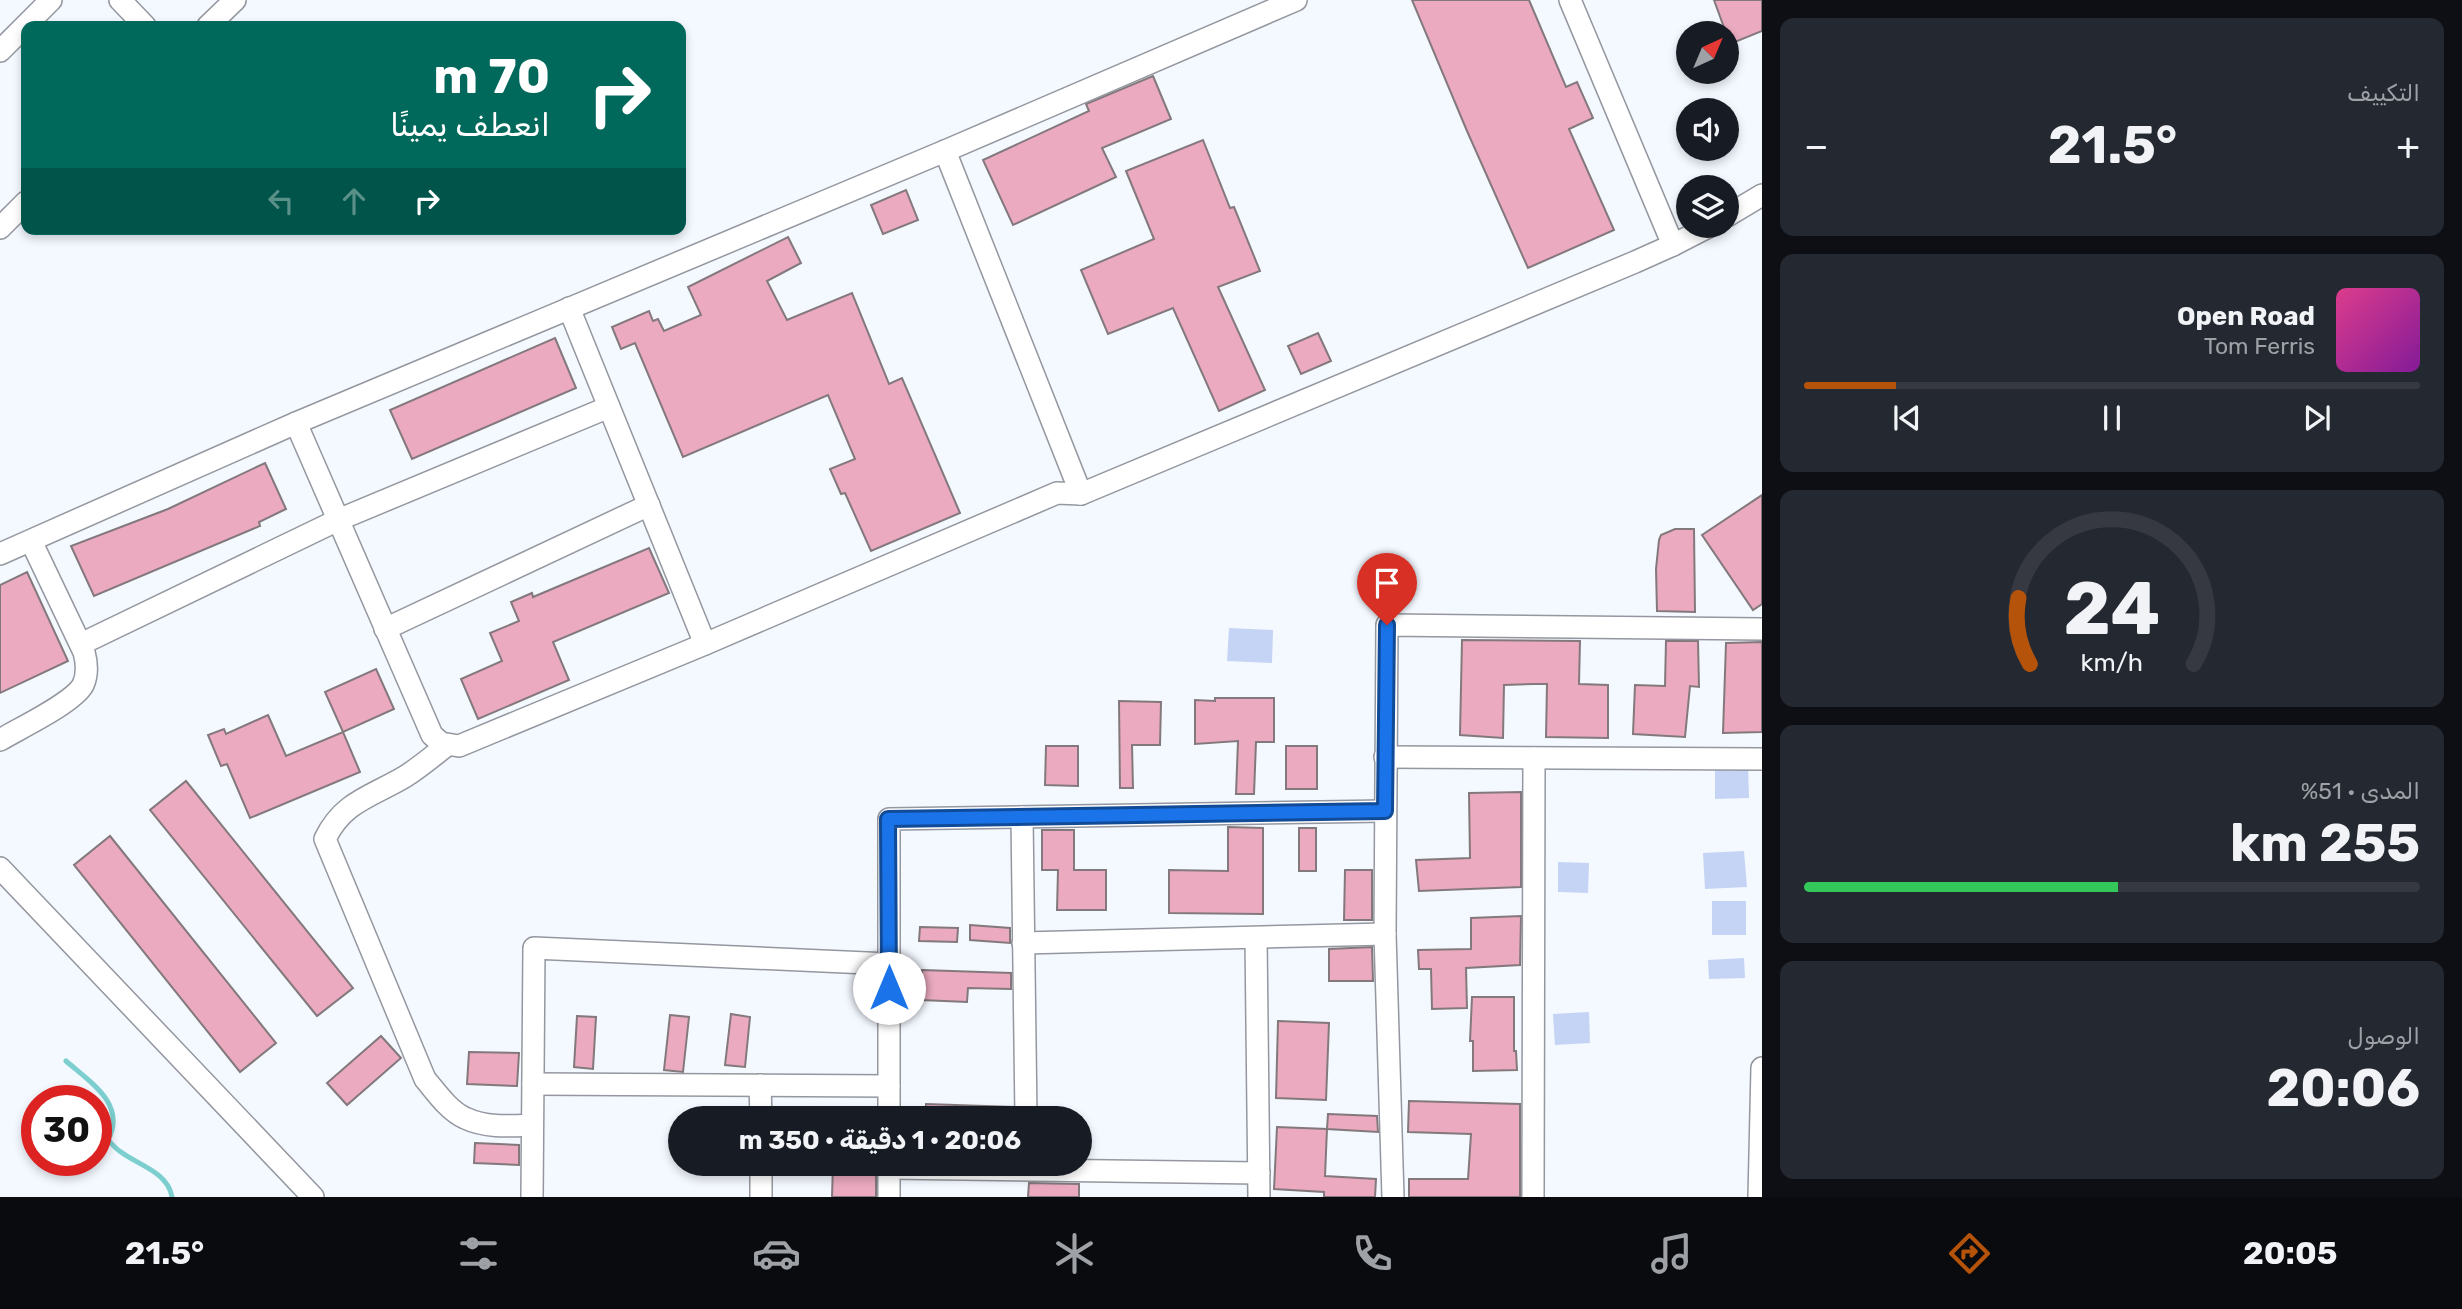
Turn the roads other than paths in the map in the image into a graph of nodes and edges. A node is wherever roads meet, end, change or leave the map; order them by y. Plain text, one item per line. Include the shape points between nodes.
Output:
1 (51, 0) edge
2 (120, 0) edge
3 (235, 0) edge
4 (1296, 0) edge
5 (1570, 0) edge
6 (30, 21) edge
7 (140, 21) edge
8 (213, 21) edge
9 (21, 30) edge
10 (0, 51) edge
11 (945, 151) junction
12 (1762, 195) edge
13 (21, 207) edge
14 (1739, 209) edge
15 (0, 228) edge
16 (1688, 238) edge
17 (1673, 246) junction
18 (569, 308) junction
19 (609, 407) junction
20 (296, 423) junction
21 (1080, 495) junction
22 (649, 505) junction
23 (338, 520) junction
24 (31, 541) junction
25 (0, 554) edge
26 (386, 629) junction
27 (1762, 629) edge
28 (81, 644) junction
29 (705, 644) junction
30 (0, 740) edge
31 (446, 746) junction
32 (1385, 757) junction
33 (1534, 758) junction
34 (1762, 759) edge
35 (1385, 811) junction
36 (1022, 817) junction
37 (0, 868) edge
38 (1385, 934) junction
39 (1256, 938) junction
40 (1023, 943) junction
41 (889, 964) junction
42 (1762, 1068) edge
43 (533, 1084) junction
44 (760, 1086) junction
45 (889, 1086) junction
46 (761, 1106) edge
47 (889, 1106) edge
48 (1026, 1106) edge
49 (532, 1125) junction
50 (1092, 1169) edge
51 (1259, 1173) junction
52 (761, 1176) edge
53 (889, 1176) edge
54 (313, 1197) edge
55 (532, 1197) edge
56 (761, 1197) edge
57 (889, 1197) edge
58 (1259, 1197) edge
59 (1393, 1197) edge
60 (1533, 1197) edge
61 (1759, 1197) edge

1 - 6 street
2 - 7 street
3 - 8 street
4 - 11 street
5 - 17 street
9 - 10 street
11 - 18 street
11 - 21 street
12 - 14 street
13 - 15 street
16 - 17 street
17 - 21 street
18 - 19 street
18 - 20 street
19 - 22 street
19 - 23 street
20 - 23 street
20 - 24 street
21 - 29 street via 1057,493
22 - 26 street
22 - 29 street
23 - 26 street
23 - 28 street
24 - 25 street
24 - 28 street
26 - 31 street via 432,735
27 - 32 street via 1387,625
28 - 30 street via 87,669 78,692
29 - 31 street via 459,746
31 - 49 street via 406,776 345,809 325,839 425,1079 464,1118 502,1127
32 - 33 street
32 - 35 street
33 - 34 street
33 - 60 street
35 - 36 street
35 - 38 street
36 - 40 street
36 - 41 street via 888,819
37 - 54 street
38 - 39 street
38 - 59 street
39 - 40 street
39 - 51 street
40 - 48 street
41 - 43 street via 534,948
41 - 45 street
42 - 61 street
43 - 44 street
43 - 49 street
44 - 45 street
44 - 46 street
45 - 47 street
49 - 55 street
50 - 51 street
51 - 58 street
52 - 56 street
53 - 57 street

